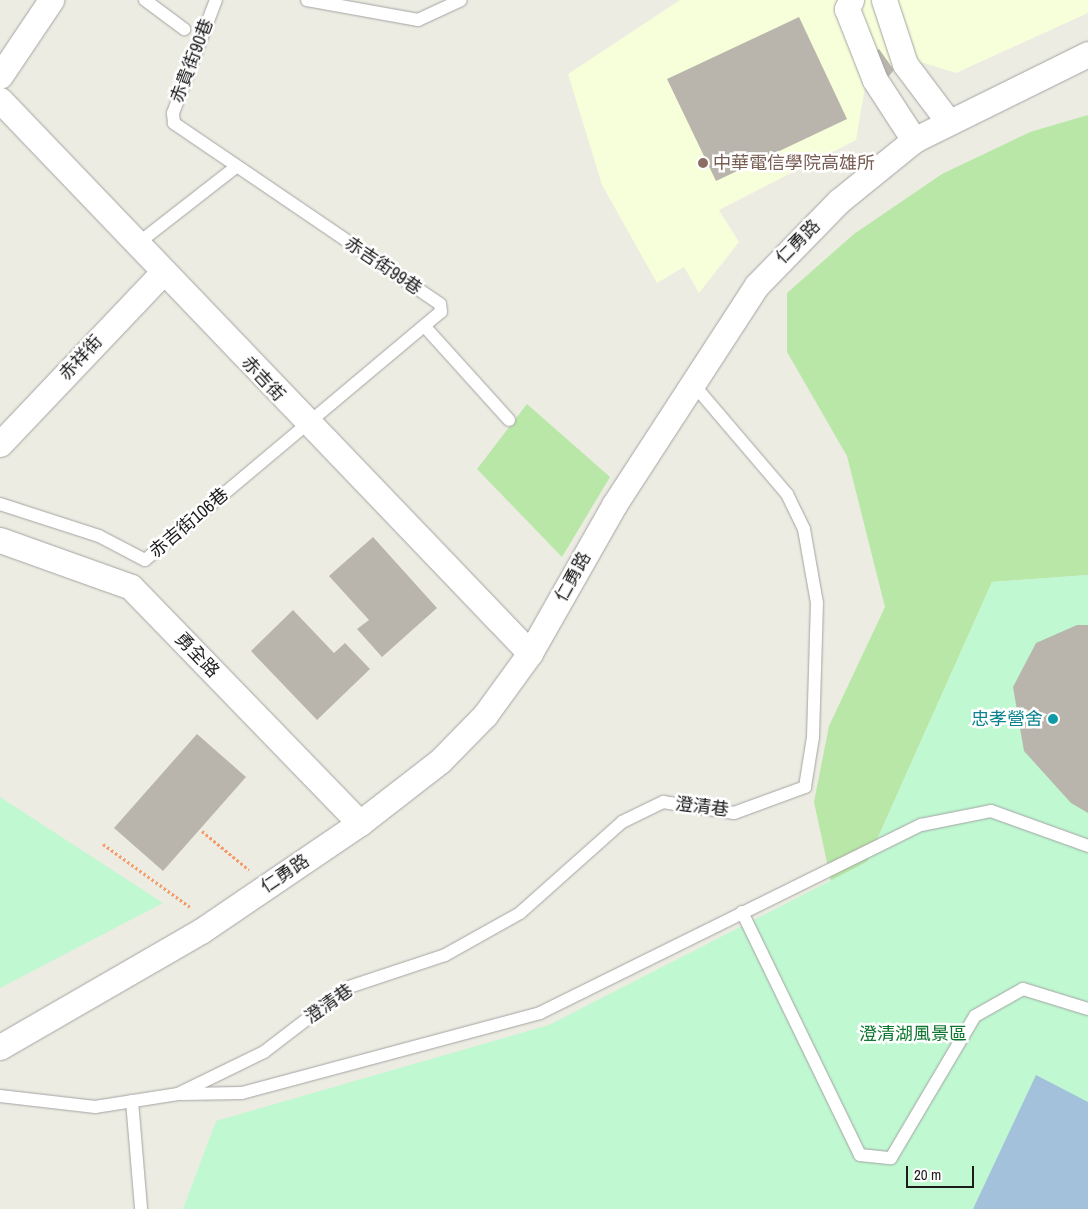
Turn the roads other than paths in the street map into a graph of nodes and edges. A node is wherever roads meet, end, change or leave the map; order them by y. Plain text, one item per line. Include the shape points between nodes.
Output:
1 (51, 0) edge
2 (145, 0) edge
3 (216, 0) edge
4 (307, 0) edge
5 (461, 0) edge
6 (851, 0) edge
7 (884, 0) edge
8 (184, 29) dead end
9 (1088, 54) edge
10 (0, 76) edge
11 (0, 100) edge
12 (948, 121) junction
13 (174, 123) joint
14 (914, 140) junction
15 (236, 167) junction
16 (137, 244) junction
17 (162, 272) junction
18 (426, 328) junction
19 (693, 384) junction
20 (509, 420) dead end
21 (305, 423) junction
22 (0, 444) edge
23 (0, 504) edge
24 (0, 540) edge
25 (530, 653) junction
26 (360, 823) junction
27 (1088, 846) edge
28 (742, 912) junction
29 (1088, 1009) edge
30 (0, 1046) edge
31 (178, 1094) junction
32 (0, 1096) edge
33 (132, 1101) junction
34 (140, 1209) edge

1 - 10 street
2 - 8 lane
3 - 13 lane, 赤貴街90巷 via 172,113
4 - 5 lane via 418,20
6 - 14 street via 847,9 875,80
7 - 12 street via 905,64
9 - 12 street, 仁勇路
11 - 16 street, 赤吉街
12 - 14 street, 仁勇路
13 - 15 lane, 赤吉街99巷
14 - 19 street, 仁勇路 via 839,201 757,284
15 - 16 lane
15 - 18 lane, 赤吉街99巷 via 440,304 441,312
16 - 17 street, 赤吉街
17 - 21 street, 赤吉街
17 - 22 street, 赤祥街
18 - 20 lane
18 - 21 lane, 赤吉街99巷
19 - 25 street, 仁勇路 via 614,505
19 - 31 lane, 澄清巷 via 787,494 804,529 817,603 813,737 805,787 734,813 664,802 622,822 520,913 445,955 349,987 264,1052
21 - 23 lane, 赤吉街106巷 via 145,560 100,536
21 - 25 street, 赤吉街
24 - 26 street, 勇全路 via 131,587
25 - 26 street, 仁勇路 via 485,715 440,761
26 - 30 street, 仁勇路 via 201,931
27 - 28 lane, 澄清巷 via 991,811 921,824
28 - 29 lane via 860,1155 891,1158 975,1016 1023,989
28 - 31 lane, 澄清巷 via 540,1013 242,1093
31 - 33 lane, 澄清巷
32 - 33 lane, 澄清巷 via 95,1107
33 - 34 lane

